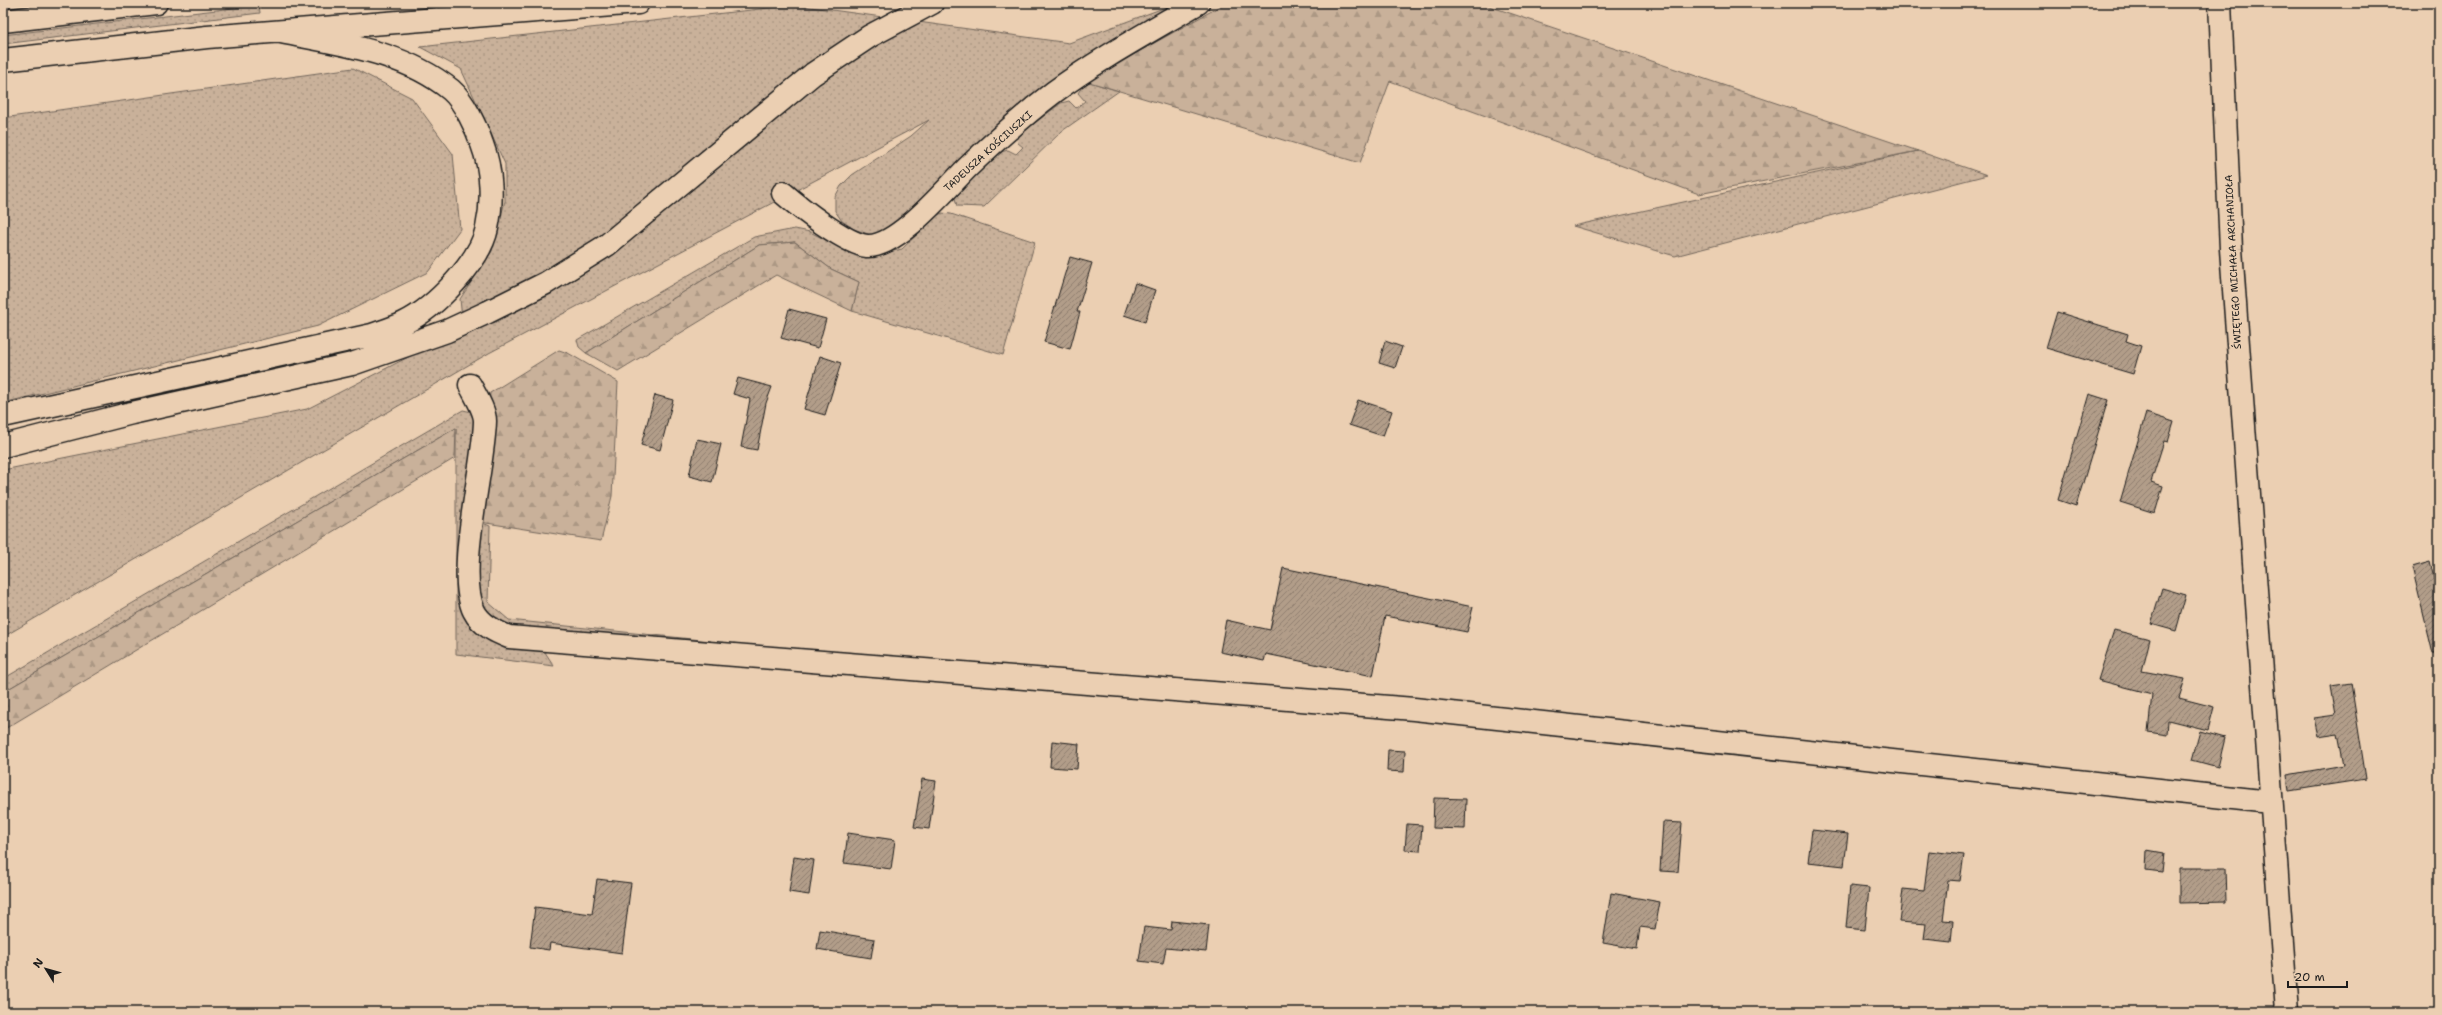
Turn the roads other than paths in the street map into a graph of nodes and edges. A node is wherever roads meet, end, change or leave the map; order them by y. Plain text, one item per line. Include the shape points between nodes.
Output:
1 (156, 3) edge
2 (638, 3) edge
3 (932, 3) edge
4 (1198, 3) edge
5 (2220, 3) edge
6 (3, 21) edge
7 (282, 32) junction
8 (3, 60) edge
9 (782, 193) dead end
10 (470, 385) dead end
11 (3, 416) edge
12 (3, 446) edge
13 (2270, 802) junction
14 (2287, 1012) edge

1 - 6 main road
2 - 7 main road
3 - 12 main road via 870,36 813,74 606,245 546,283 488,312 447,331 352,364
4 - 9 main road, TADEUSZA KOŚCIUSZKI via 1053,92 980,156 902,232 883,243 866,246 854,242 804,212
5 - 13 main road, ŚWIĘTEGO MICHAŁA ARCHANIOŁA via 2231,249
7 - 8 main road via 207,37
7 - 11 main road via 395,58 422,70 452,91 476,128 488,159 491,198 487,229 459,278 433,303 404,323 372,335
10 - 13 main road via 485,420 468,565 468,591 474,611 483,623 510,638 1414,709
13 - 14 main road, ŚWIĘTEGO MICHAŁA ARCHANIOŁA

